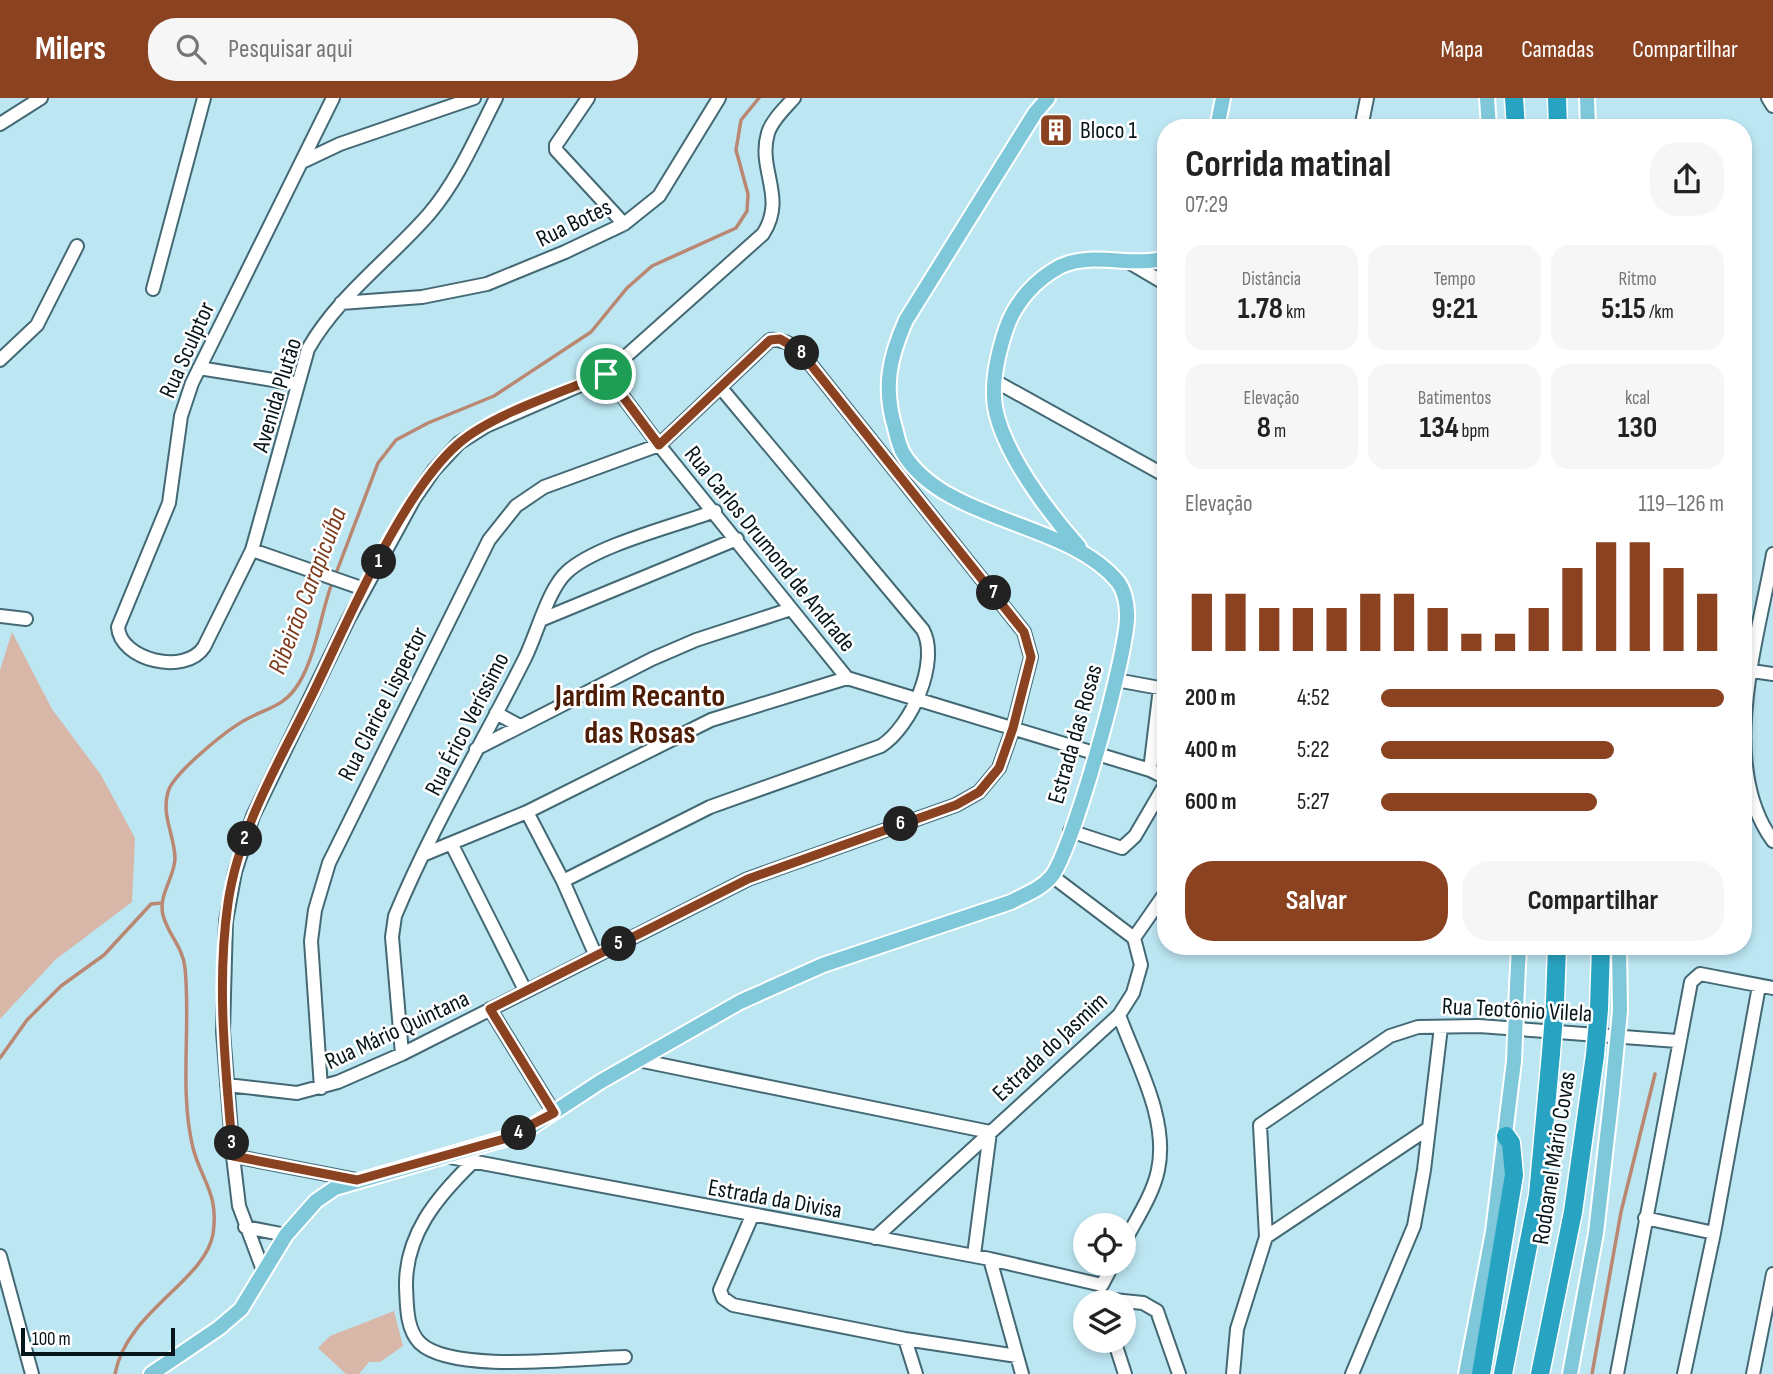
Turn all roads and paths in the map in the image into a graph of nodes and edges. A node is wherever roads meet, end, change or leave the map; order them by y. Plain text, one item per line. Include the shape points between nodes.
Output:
1 (41, 98) edge
2 (204, 98) edge
3 (333, 98) edge
4 (473, 98) edge
5 (496, 98) edge
6 (589, 98) edge
7 (719, 98) edge
8 (794, 98) edge
9 (1048, 98) edge
10 (1223, 98) edge
11 (1367, 98) edge
12 (1487, 98) edge
13 (1514, 98) edge
14 (1557, 98) edge
15 (1587, 98) edge
16 (1768, 98) edge
17 (1773, 106) edge
18 (490, 110) junction
19 (1219, 119) edge
20 (1363, 119) edge
21 (1488, 119) edge
22 (1515, 119) edge
23 (1558, 119) edge
24 (1588, 119) edge
25 (0, 124) edge
26 (317, 134) junction
27 (340, 144) junction
28 (304, 161) junction
29 (624, 224) junction
30 (77, 246) dead end
31 (1157, 260) edge
32 (1126, 261) junction
33 (366, 279) junction
34 (1157, 279) edge
35 (153, 289) dead end
36 (388, 299) junction
37 (341, 303) junction
38 (0, 360) edge
39 (199, 368) junction
40 (606, 374) junction
41 (995, 381) junction
42 (298, 384) junction
43 (721, 388) junction
44 (659, 445) junction
45 (1157, 471) edge
46 (715, 511) junction
47 (737, 539) junction
48 (1080, 549) junction
49 (252, 550) junction
50 (1773, 554) edge
51 (365, 589) junction
52 (791, 609) junction
53 (0, 616) edge
54 (26, 619) dead end
55 (543, 619) junction
56 (149, 658) joint
57 (1752, 671) joint
58 (1773, 674) edge
59 (847, 678) junction
60 (1116, 680) junction
61 (1157, 687) edge
62 (917, 699) junction
63 (496, 713) junction
64 (520, 726) junction
65 (1013, 728) junction
66 (1157, 747) edge
67 (476, 749) junction
68 (1095, 754) junction
69 (1150, 770) junction
70 (1157, 774) edge
71 (1752, 795) edge
72 (1157, 798) edge
73 (527, 812) junction
74 (1070, 831) junction
75 (1773, 841) edge
76 (452, 845) junction
77 (425, 854) junction
78 (1052, 876) junction
79 (563, 881) junction
80 (1157, 905) edge
81 (1134, 938) junction
82 (1519, 955) edge
83 (1558, 955) edge
84 (1601, 955) edge
85 (1619, 955) edge
86 (596, 956) junction
87 (1768, 988) edge
88 (525, 990) junction
89 (490, 1009) junction
90 (1119, 1015) junction
91 (1441, 1027) junction
92 (1677, 1041) junction
93 (402, 1054) junction
94 (638, 1060) junction
95 (227, 1085) junction
96 (321, 1088) junction
97 (554, 1113) junction
98 (1429, 1128) junction
99 (990, 1132) junction
100 (1506, 1136) junction
101 (440, 1155) junction
102 (233, 1156) junction
103 (472, 1163) junction
104 (357, 1180) junction
105 (752, 1216) junction
106 (1645, 1218) junction
107 (1136, 1220) edge
108 (246, 1227) junction
109 (1714, 1233) junction
110 (286, 1236) junction
111 (1266, 1237) junction
112 (875, 1238) junction
113 (974, 1255) junction
114 (0, 1256) edge
115 (990, 1258) junction
116 (263, 1270) junction
117 (1773, 1274) edge
118 (1107, 1276) edge
119 (1102, 1285) junction
120 (1103, 1290) edge
121 (1136, 1303) edge
122 (905, 1339) junction
123 (1118, 1353) edge
124 (1017, 1356) junction
125 (625, 1357) dead end
126 (32, 1374) edge
127 (151, 1374) edge
128 (916, 1374) edge
129 (1023, 1374) edge
130 (1125, 1374) edge
131 (1179, 1374) edge
132 (1233, 1374) edge
133 (1352, 1374) edge
134 (1466, 1374) edge
135 (1481, 1374) edge
136 (1503, 1374) edge
137 (1540, 1374) edge
138 (1570, 1374) edge
139 (1617, 1374) edge
140 (1684, 1374) edge
141 (1753, 1374) edge

1 - 25 street
2 - 35 street
3 - 26 street, Rua Sculptor
4 - 18 street
4 - 27 street
5 - 18 street, Avenida Plutão
6 - 29 street via 556,150
7 - 29 street, Rua Botes via 659,196
8 - 40 street via 767,136 774,212 763,234
9 - 48 main road, Estrada das Rosas via 911,311 886,383 902,452 922,474 975,507
10 - 19 main road
11 - 20 street
12 - 21 main road
13 - 22 highway
14 - 23 highway
15 - 24 main road
16 - 17 street
18 - 33 street, Avenida Plutão via 443,197
26 - 27 street
26 - 28 street, Rua Sculptor
27 - 28 street
28 - 39 street, Rua Sculptor
29 - 36 street, Rua Botes via 487,284
30 - 38 street via 37,325
31 - 32 main road
32 - 34 street
32 - 41 main road via 1075,261 1030,289 1009,321
33 - 36 street via 371,289
33 - 37 street, Avenida Plutão
36 - 37 street, Rua Botes
37 - 42 street, Avenida Plutão via 308,349
39 - 42 street
39 - 56 street, Rua Sculptor via 181,416 166,511 118,627 118,635 128,647
40 - 44 street, Rua Carlos Drumond de Andrade
40 - 51 street via 486,426 459,443 414,499
41 - 45 street
41 - 48 main road via 998,420 1011,448 1045,505
42 - 49 street, Avenida Plutão
43 - 44 street
43 - 62 street via 923,630 930,654
43 - 65 street, Rua Mário Quintana via 770,340 780,339 799,350 1024,632 1031,657
44 - 46 street, Rua Carlos Drumond de Andrade
44 - 96 street, Rua Clarice Lispector via 544,487 516,506 489,540 329,863 311,941
46 - 47 street, Rua Carlos Drumond de Andrade
46 - 55 street, Rua Érico Veríssimo via 576,564 557,585
47 - 52 street, Rua Carlos Drumond de Andrade
47 - 55 street
48 - 60 main road, Estrada das Rosas via 1120,584 1124,595 1128,614
49 - 51 street
49 - 56 street, Avenida Plutão via 198,657 177,664
50 - 57 street
51 - 95 street via 253,817 240,853 228,900 223,960
52 - 59 street, Rua Carlos Drumond de Andrade
52 - 64 street via 696,640
53 - 54 street
55 - 63 street, Rua Érico Veríssimo
57 - 58 street
59 - 62 street, Rua Carlos Drumond de Andrade
59 - 73 street via 711,720
60 - 61 street
60 - 68 main road, Estrada das Rosas
62 - 65 street, Rua Carlos Drumond de Andrade
62 - 79 street via 901,730 881,746 710,807
63 - 64 street
63 - 67 street, Rua Érico Veríssimo
64 - 67 street
65 - 68 street, Rua Carlos Drumond de Andrade
65 - 86 street, Rua Mário Quintana via 992,780 956,805 748,879
66 - 69 street
67 - 77 street, Rua Érico Veríssimo
68 - 69 street, Rua Carlos Drumond de Andrade
68 - 74 main road, Estrada das Rosas
69 - 70 street, Rua Carlos Drumond de Andrade
71 - 75 street
72 - 74 street via 1135,836 1122,848
73 - 76 street
73 - 79 street
74 - 78 main road, Estrada das Rosas
76 - 77 street
76 - 88 street
77 - 93 street, Rua Érico Veríssimo via 396,916 393,937
78 - 81 street
78 - 94 main road via 1010,902 823,965 740,1002
79 - 86 street
80 - 81 street
81 - 90 street, Estrada do Jasmim via 1141,965 1133,993
82 - 100 main road, bridge
83 - 136 highway, Rodoanel Mário Covas, bridge via 1538,1195
84 - 137 highway, Rodoanel Mário Covas, bridge via 1595,1055 1573,1212
85 - 138 main road, bridge via 1620,1011 1596,1233
86 - 88 street, Rua Mário Quintana
87 - 92 street via 1700,974 1690,982
87 - 109 street
88 - 89 street, Rua Mário Quintana
89 - 93 street, Rua Mário Quintana
89 - 97 street
90 - 99 street, Estrada do Jasmim
90 - 107 street via 1160,1132 1161,1155
91 - 92 street, Rua Teotônio Vilela
91 - 98 street
91 - 111 street, Rua Teotônio Vilela via 1418,1027 1390,1036 1260,1125
92 - 106 street
93 - 96 street, Rua Mário Quintana
94 - 97 main road
94 - 99 street
95 - 96 street, Rua Mário Quintana via 277,1093
95 - 102 street
97 - 101 main road via 504,1139
98 - 111 street
98 - 133 street via 1414,1226
99 - 112 street, Estrada do Jasmim
99 - 113 street
100 - 134 main road
100 - 135 highway via 1514,1175
101 - 103 street, Estrada da Divisa
101 - 104 main road
102 - 104 street
102 - 108 street
103 - 105 street, Estrada da Divisa
103 - 125 street via 442,1192 414,1241 406,1274 407,1316 418,1341 433,1353 496,1362
104 - 110 main road via 316,1201
105 - 112 street, Estrada da Divisa
105 - 122 street via 720,1290 723,1298 748,1310
106 - 109 street
106 - 139 street
108 - 110 street
108 - 116 street
109 - 140 street
110 - 116 main road
111 - 132 street, Rua Teotônio Vilela via 1237,1329
112 - 113 street, Estrada da Divisa
113 - 115 street, Estrada da Divisa
114 - 126 street
115 - 119 street, Estrada da Divisa
115 - 124 street
116 - 127 main road via 241,1309
117 - 141 street
118 - 119 street
119 - 120 street
121 - 131 street via 1157,1311
122 - 124 street
122 - 128 street
123 - 130 street
124 - 129 street

